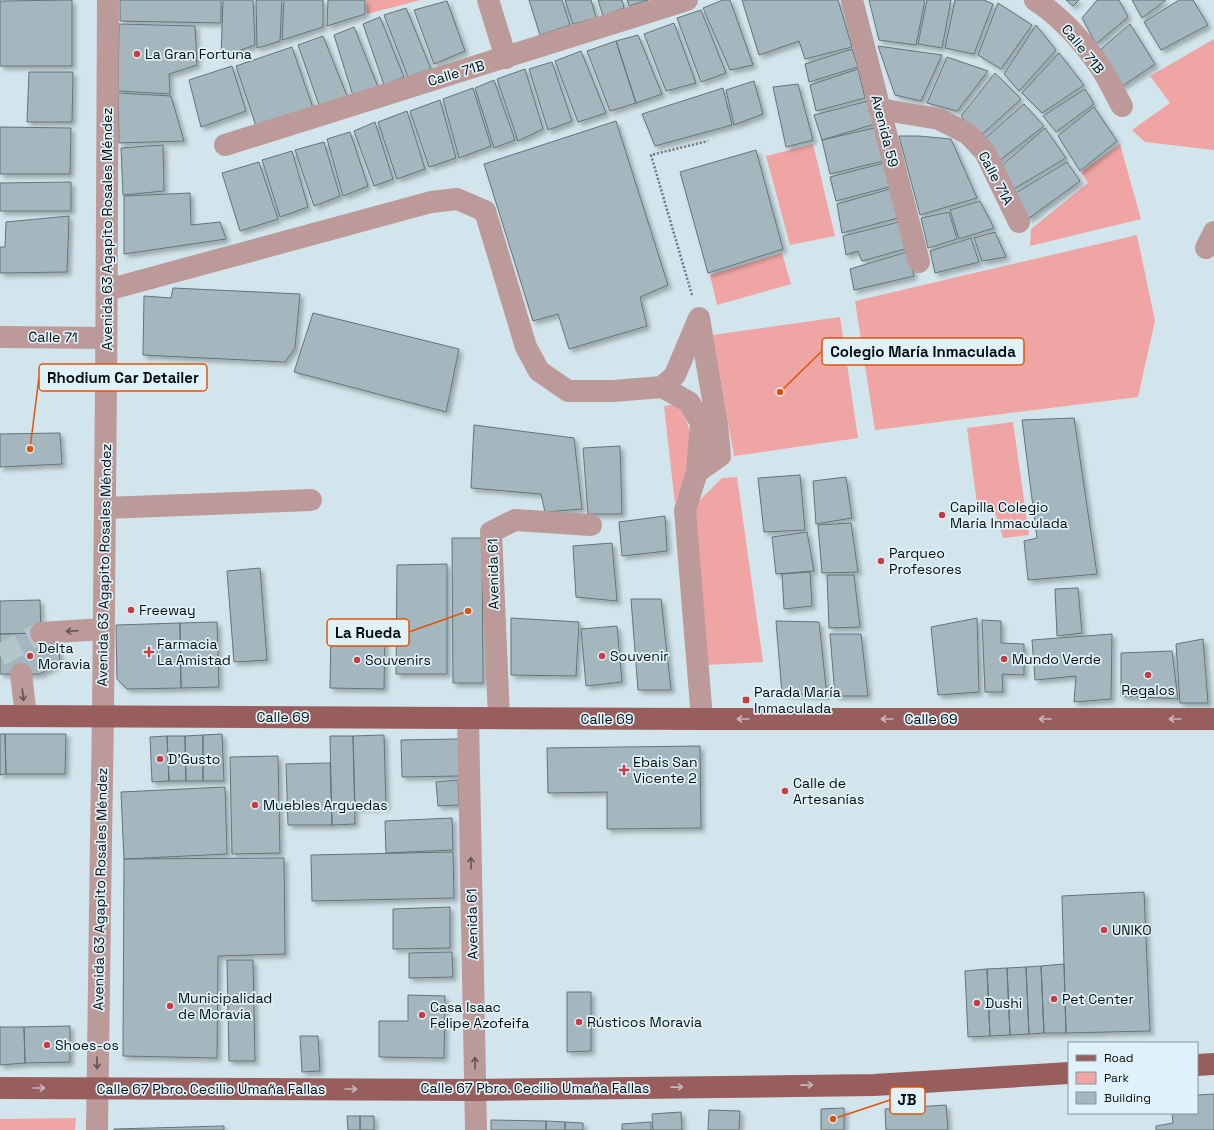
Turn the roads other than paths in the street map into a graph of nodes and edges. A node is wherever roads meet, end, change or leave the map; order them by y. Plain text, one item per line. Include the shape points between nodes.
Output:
1 (108, 0) edge
2 (488, 0) edge
3 (687, 0) edge
4 (852, 0) edge
5 (1035, 0) edge
6 (506, 58) junction
7 (1122, 106) dead end
8 (879, 108) junction
9 (225, 145) dead end
10 (1019, 222) dead end
11 (919, 262) dead end
12 (107, 290) junction
13 (0, 337) edge
14 (106, 338) junction
15 (662, 387) junction
16 (697, 472) junction
17 (311, 500) dead end
18 (105, 508) junction
19 (591, 525) dead end
20 (104, 629) junction
21 (41, 632) tunnel mouth
22 (21, 674) dead end
23 (0, 716) edge
24 (26, 716) junction
25 (103, 716) junction
26 (468, 718) junction
27 (498, 718) junction
28 (1214, 719) edge
29 (702, 720) junction
30 (1214, 1064) edge
31 (1198, 1065) edge
32 (1068, 1073) edge
33 (0, 1088) edge
34 (98, 1088) junction
35 (476, 1090) junction
36 (97, 1130) edge
37 (476, 1130) edge

1 - 12 street, Avenida 63 Agapito Rosales Méndez
2 - 6 street
3 - 6 street, Calle 71B
4 - 8 street, Avenida 59
5 - 7 street, Calle 71B via 1074,34 1101,68
6 - 9 street, Calle 71B
8 - 10 street, Calle 71A via 939,119 968,134 985,152
8 - 11 street, Avenida 59
12 - 14 street, Avenida 63 Agapito Rosales Méndez
12 - 15 street via 431,202 457,199 485,211 526,347 539,371 568,391
13 - 14 street, Calle 71
14 - 18 street, Avenida 63 Agapito Rosales Méndez
15 - 16 street via 689,402 701,423
15 - 16 street via 675,375 699,318 720,456
16 - 29 street via 685,510
17 - 18 street
18 - 20 street, Avenida 63 Agapito Rosales Méndez
19 - 27 street, Avenida 61 via 515,520 491,532
20 -> 21 street
20 - 25 street, Avenida 63 Agapito Rosales Méndez
22 -> 24 street
23 - 24 main road, Calle 69
24 - 25 main road, Calle 69
25 - 26 main road, Calle 69
25 -> 34 street, Avenida 63 Agapito Rosales Méndez
26 - 27 main road, Calle 69
35 -> 26 street, Avenida 61
27 - 29 main road, Calle 69
28 -> 29 main road, Calle 69
30 - 31 main road
35 -> 32 main road, Calle 67 Pbro. Cecilio Umaña Fallas via 874,1085
33 -> 34 main road, Calle 67 Pbro. Cecilio Umaña Fallas
34 -> 35 main road, Calle 67 Pbro. Cecilio Umaña Fallas
34 - 36 street, Avenida 63 Agapito Rosales Méndez
35 - 37 street, Avenida 61

